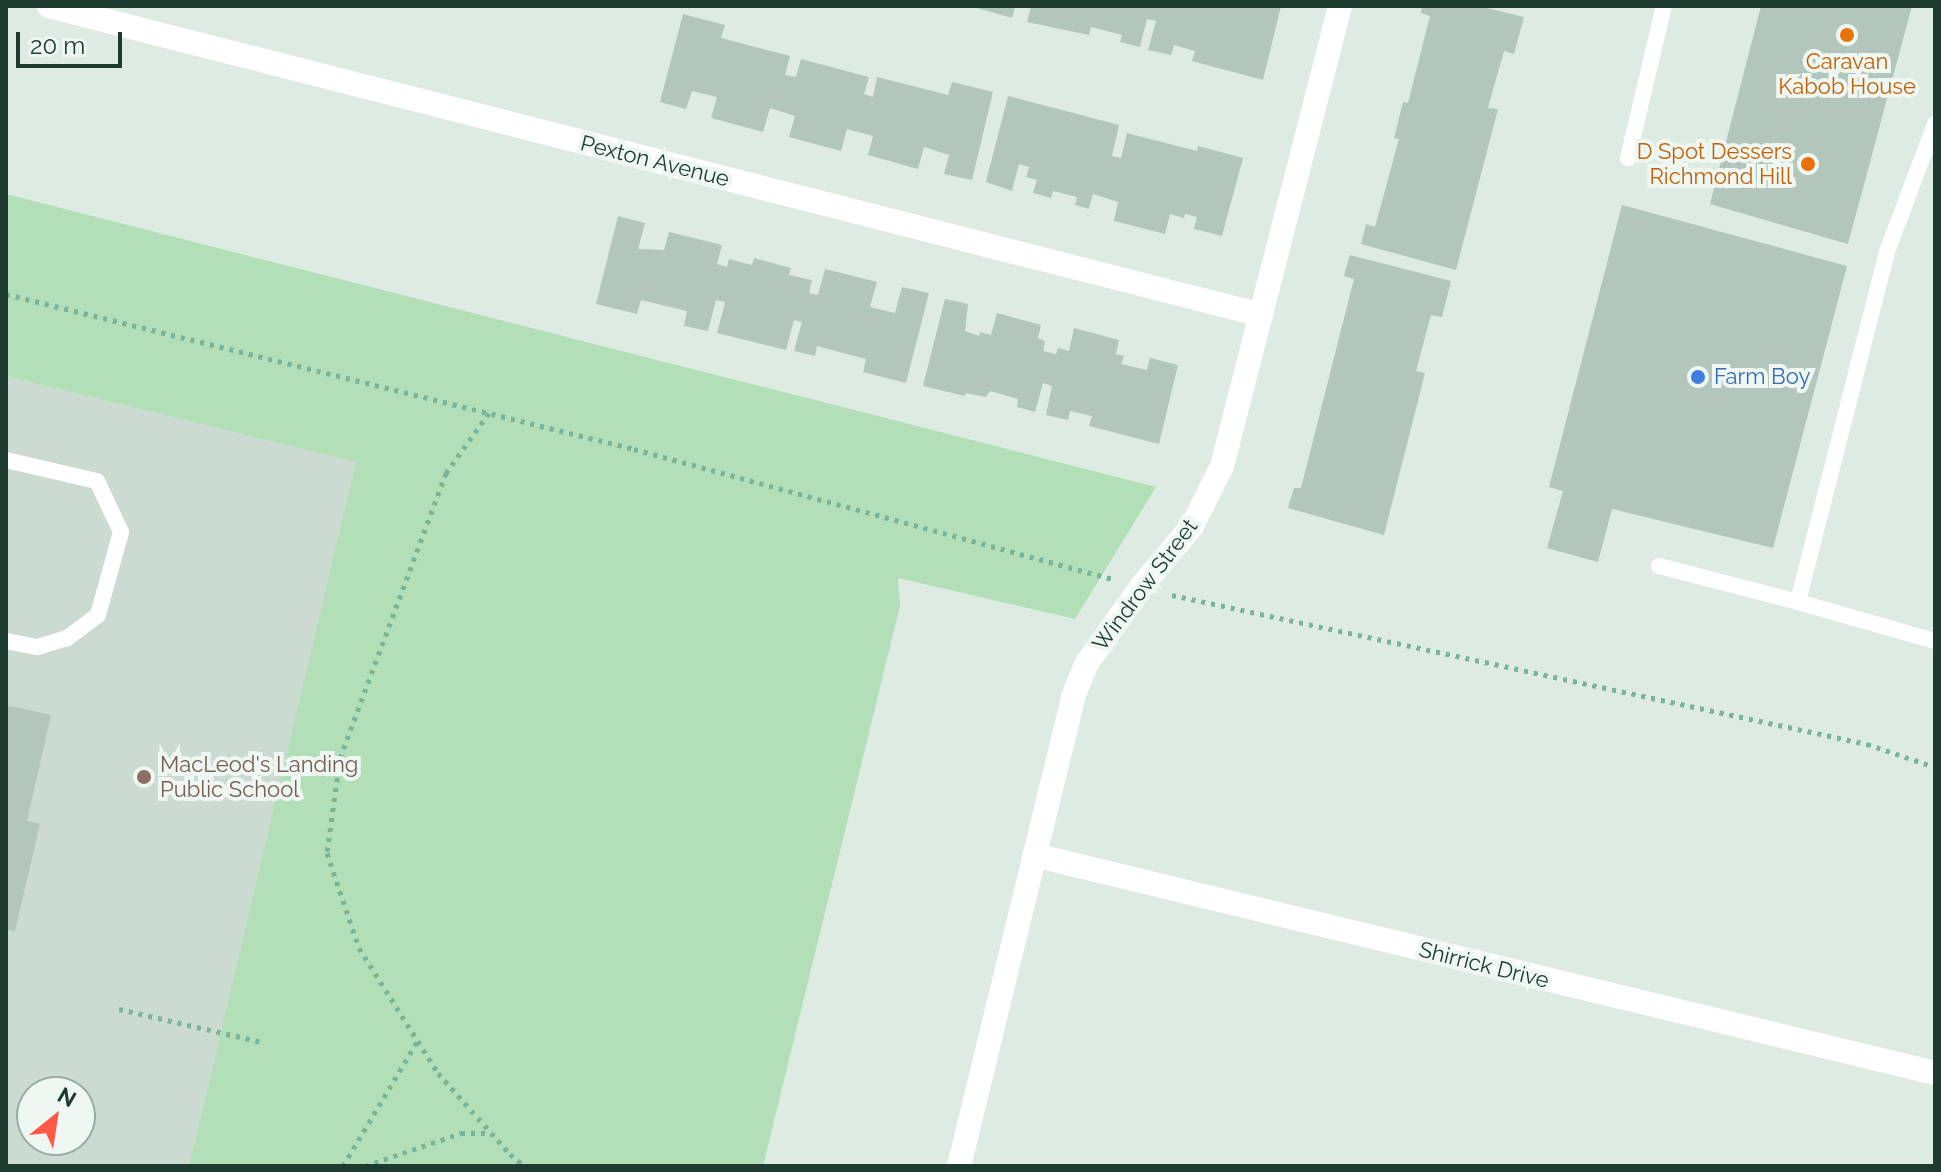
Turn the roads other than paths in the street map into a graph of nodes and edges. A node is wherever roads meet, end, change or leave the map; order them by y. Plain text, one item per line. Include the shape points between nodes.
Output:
1 (49, 6) edge
2 (1340, 6) edge
3 (1664, 6) edge
4 (1935, 124) edge
5 (1628, 158) dead end
6 (1261, 315) junction
7 (6, 460) edge
8 (1659, 566) dead end
9 (1798, 602) junction
10 (6, 641) edge
11 (1935, 641) edge
12 (1034, 855) junction
13 (1935, 1073) edge
14 (959, 1166) edge

1 - 6 street, Pexton Avenue
2 - 6 street, Windrow Street
3 - 5 lane
4 - 9 lane via 1887,252
6 - 12 street, Windrow Street via 1222,466 1192,526 1087,663
7 - 10 lane via 97,481 121,532 98,615 67,638 37,647
8 - 9 lane
9 - 11 lane
12 - 13 street, Shirrick Drive
12 - 14 street, Windrow Street

